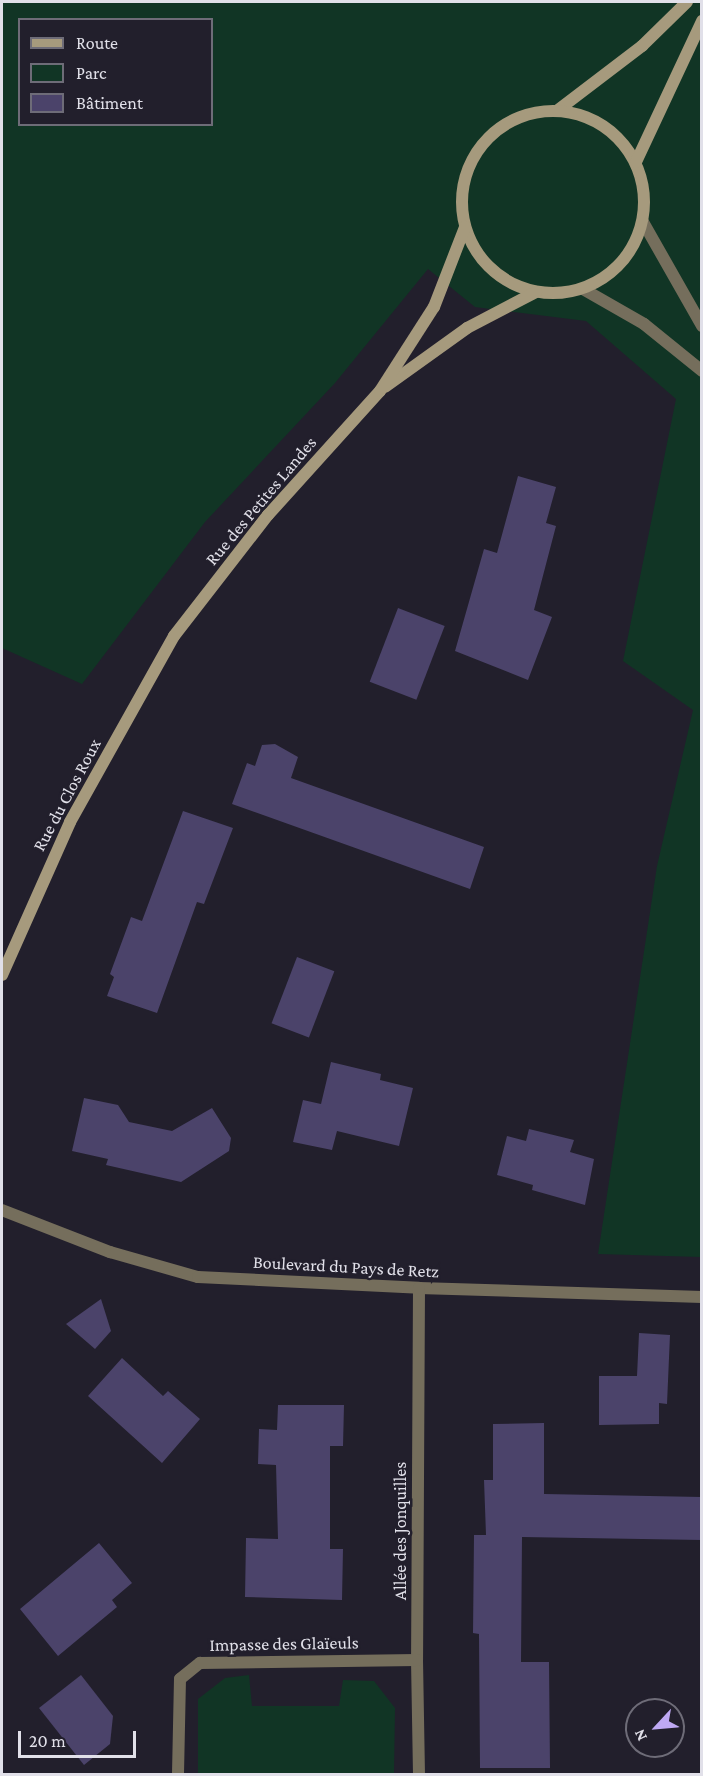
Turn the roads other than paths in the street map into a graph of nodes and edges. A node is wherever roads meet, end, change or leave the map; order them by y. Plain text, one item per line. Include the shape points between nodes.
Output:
1 (687, 2) edge
2 (702, 21) edge
3 (558, 110) junction
4 (636, 162) junction
5 (643, 222) junction
6 (465, 227) junction
7 (583, 289) junction
8 (536, 292) junction
9 (702, 326) edge
10 (702, 371) edge
11 (380, 391) junction
12 (174, 636) joint
13 (2, 975) edge
14 (2, 1210) edge
15 (419, 1288) junction
16 (702, 1297) edge
17 (417, 1660) junction
18 (178, 1774) edge
19 (419, 1774) edge

1 - 3 main road via 642,46
2 - 4 main road
3 - 4 main road via 582,115 603,126 622,142
3 - 6 main road via 515,118 481,145 464,184 461,206
4 - 5 main road via 645,195
5 - 7 main road via 631,251 610,274
5 - 9 street
6 - 8 main road via 491,270 512,284
6 - 11 main road, Rue des Petites Landes via 434,307
7 - 8 main road via 560,294
7 - 10 street via 644,324
8 - 11 main road, Rue des Petites Landes via 467,328
11 - 12 main road, Rue des Petites Landes via 268,515
12 - 13 main road, Rue du Clos Roux via 70,822
14 - 15 street, Boulevard du Pays de Retz via 110,1252 198,1277
15 - 16 street, Boulevard du Pays de Retz
15 - 17 street, Allée des Jonquilles
17 - 18 street, Impasse des Glaïeuls via 200,1663 180,1679
17 - 19 street, Allée des Jonquilles

